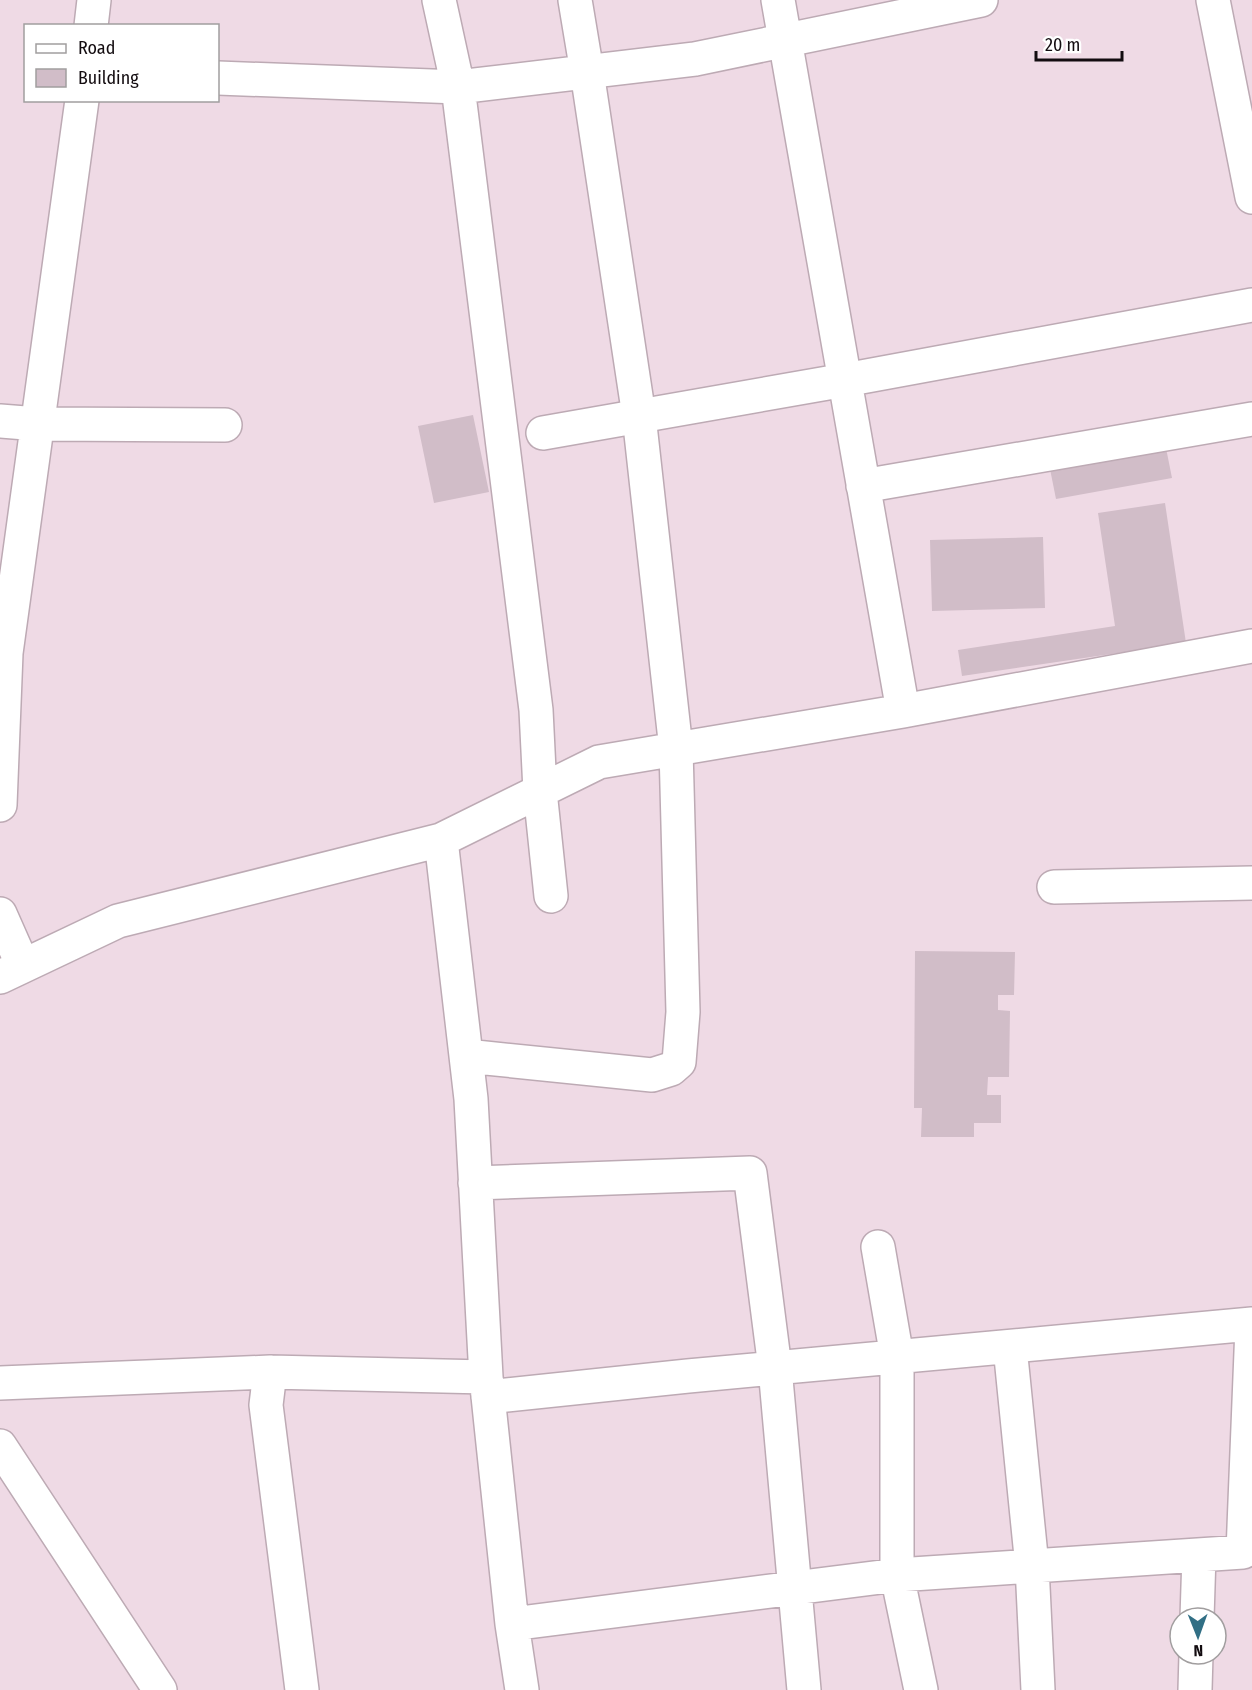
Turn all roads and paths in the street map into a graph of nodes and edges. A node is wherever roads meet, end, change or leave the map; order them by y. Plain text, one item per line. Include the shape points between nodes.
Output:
1 (94, 0) edge
2 (439, 0) edge
3 (575, 0) edge
4 (778, 0) edge
5 (981, 0) edge
6 (1213, 0) edge
7 (91, 24) edge
8 (786, 40) junction
9 (587, 72) junction
10 (219, 78) edge
11 (458, 87) junction
12 (82, 102) edge
13 (1252, 196) edge
14 (1252, 306) edge
15 (845, 380) junction
16 (639, 416) junction
17 (1252, 419) edge
18 (0, 421) edge
19 (38, 424) junction
20 (225, 425) dead end
21 (543, 433) dead end
22 (863, 486) junction
23 (1252, 646) edge
24 (903, 711) junction
25 (676, 749) junction
26 (540, 791) junction
27 (0, 805) edge
28 (441, 840) junction
29 (1252, 883) edge
30 (1054, 887) dead end
31 (551, 896) dead end
32 (0, 914) edge
33 (12, 972) edge
34 (466, 1056) junction
35 (475, 1183) junction
36 (878, 1247) dead end
37 (1252, 1325) edge
38 (1010, 1347) junction
39 (897, 1357) junction
40 (775, 1368) junction
41 (270, 1372) junction
42 (0, 1383) edge
43 (487, 1387) junction
44 (0, 1446) edge
45 (1199, 1555) junction
46 (1032, 1566) junction
47 (897, 1575) junction
48 (796, 1589) junction
49 (1197, 1606) edge
50 (513, 1624) junction
51 (1196, 1666) edge
52 (156, 1689) edge
53 (302, 1690) edge
54 (522, 1690) edge
55 (804, 1690) edge
56 (921, 1690) edge
57 (1038, 1690) edge
58 (1195, 1690) edge

1 - 7 street
2 - 11 street
3 - 9 street
4 - 8 street
5 - 8 street
6 - 13 street
8 - 9 street via 695,59
8 - 15 street
9 - 11 street
9 - 16 street
10 - 11 street
11 - 26 street via 536,710
12 - 19 street
14 - 15 street
15 - 16 street
15 - 22 street
16 - 21 street
16 - 25 street
17 - 22 street
18 - 19 street
19 - 20 street
19 - 27 street via 6,653
22 - 24 street
23 - 24 street
24 - 25 street
25 - 26 street via 599,762
25 - 34 street via 682,1012 678,1062 672,1069 652,1075
26 - 28 street
26 - 31 street
28 - 33 street via 118,921
28 - 34 street
29 - 30 street
32 - 33 street
34 - 35 street
35 - 40 street via 750,1173
35 - 43 street
36 - 39 street
37 - 38 street
37 - 45 street via 1243,1552
38 - 39 street
38 - 46 street
39 - 40 street
39 - 47 street
40 - 43 street
40 - 48 street
41 - 42 street
41 - 43 street
41 - 53 street via 266,1405
43 - 50 street
44 - 52 street
45 - 46 street
45 - 49 street
46 - 47 street
46 - 57 street
47 - 48 street
47 - 56 street
48 - 50 street
48 - 55 street
50 - 54 street
51 - 58 street

